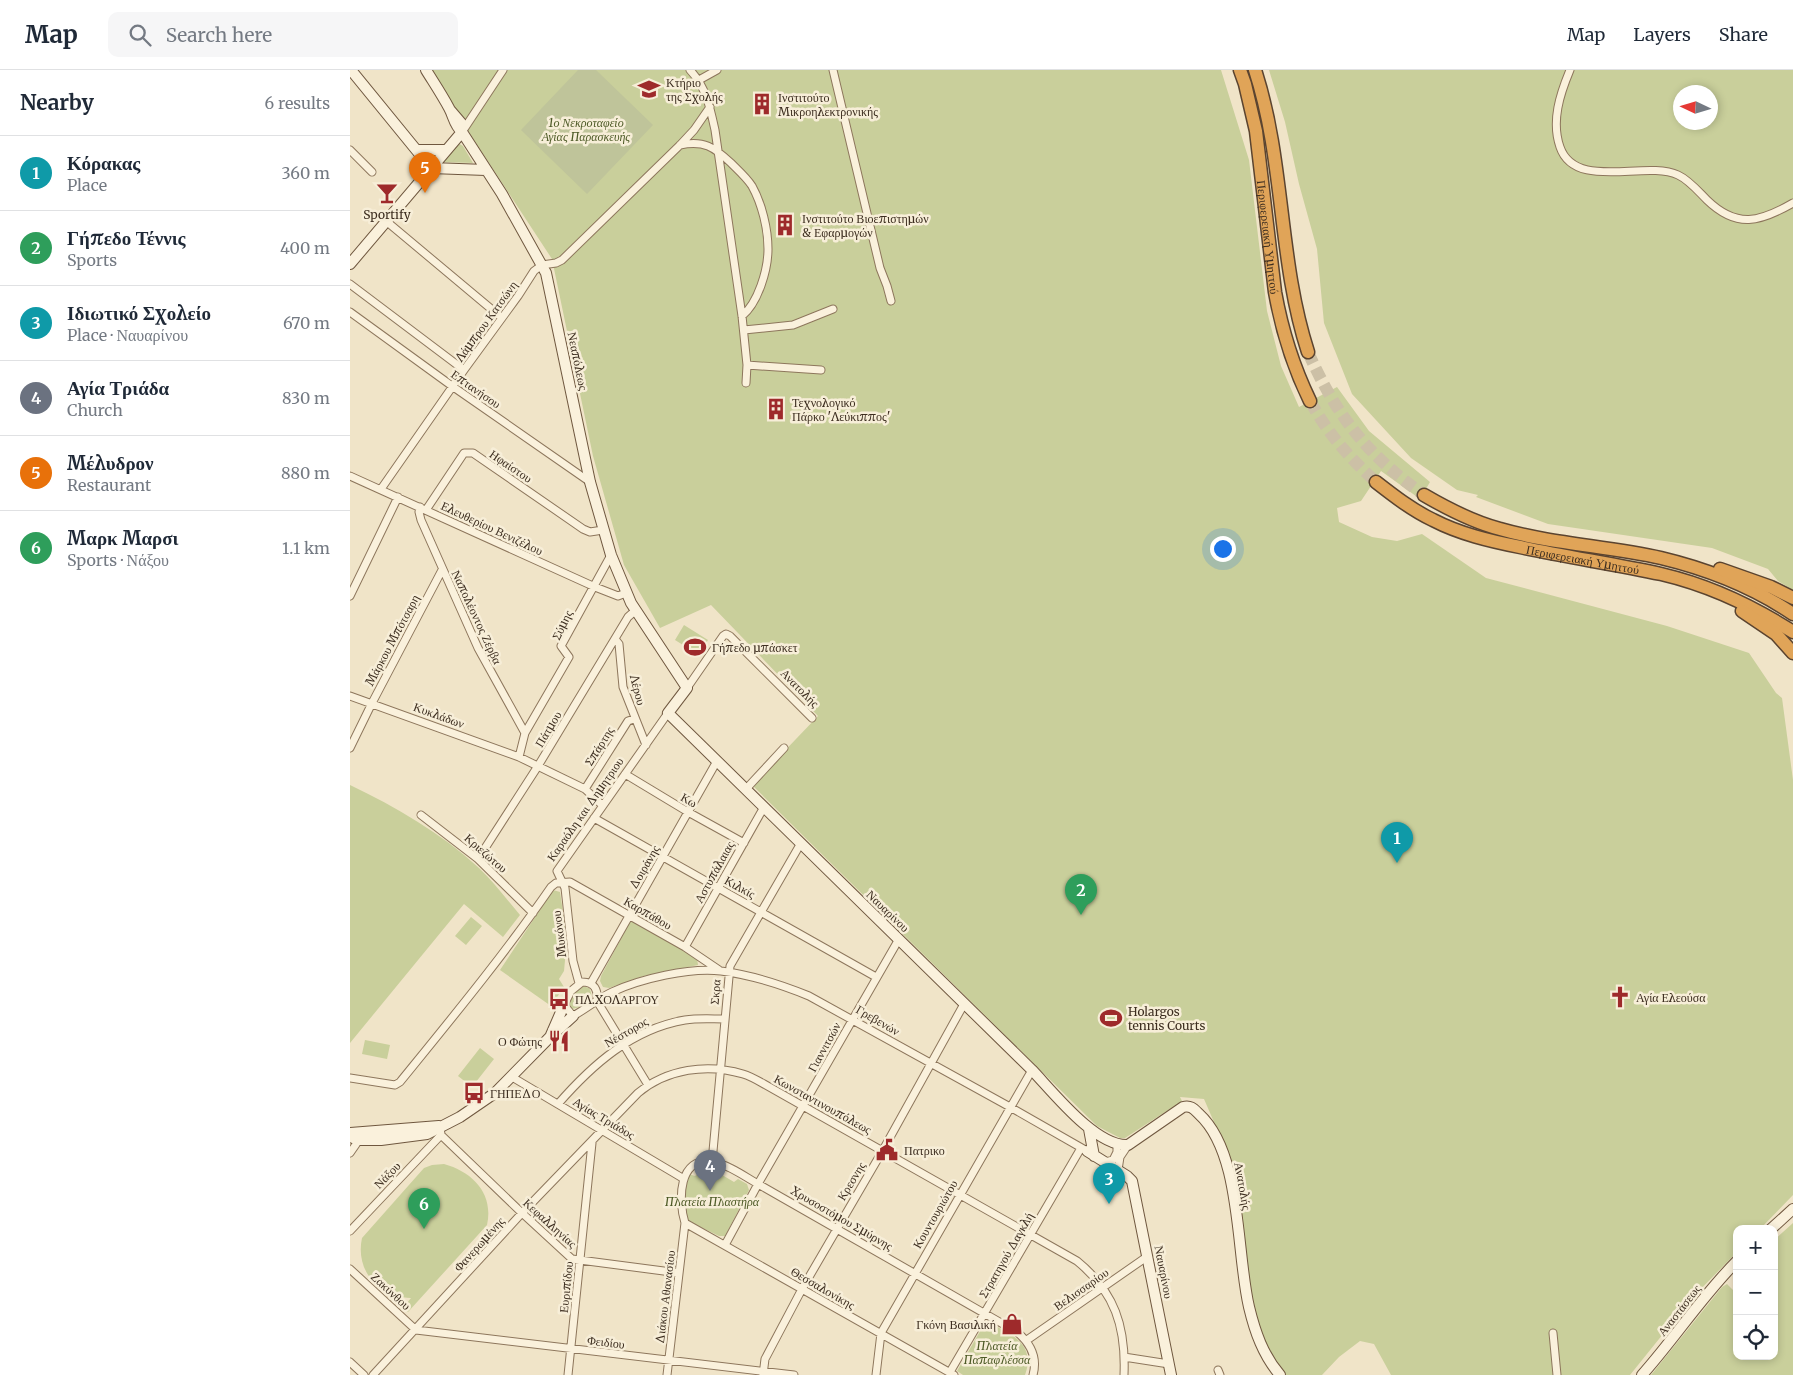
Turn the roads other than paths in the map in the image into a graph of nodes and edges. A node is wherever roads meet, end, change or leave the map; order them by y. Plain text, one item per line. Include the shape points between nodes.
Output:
1 (351, 70) edge
2 (426, 70) edge
3 (503, 70) edge
4 (690, 70) edge
5 (718, 70) edge
6 (833, 70) edge
7 (1240, 70) edge
8 (1255, 70) edge
9 (1570, 70) edge
10 (699, 80) junction
11 (710, 107) junction
12 (462, 132) junction
13 (680, 145) junction
14 (350, 150) edge
15 (417, 150) junction
16 (446, 150) junction
17 (718, 151) junction
18 (431, 168) junction
19 (486, 170) junction
20 (372, 172) dead end
21 (1793, 203) edge
22 (386, 222) junction
23 (350, 264) edge
24 (542, 265) junction
25 (350, 284) edge
26 (891, 301) dead end
27 (833, 308) dead end
28 (350, 312) edge
29 (742, 316) junction
30 (502, 318) junction
31 (744, 330) junction
32 (1308, 352) tunnel mouth
33 (747, 365) junction
34 (464, 370) junction
35 (821, 370) dead end
36 (746, 384) dead end
37 (452, 386) junction
38 (1310, 401) tunnel mouth
39 (350, 476) edge
40 (590, 482) junction
41 (1376, 482) tunnel mouth
42 (381, 489) junction
43 (1424, 495) tunnel mouth
44 (398, 497) junction
45 (423, 509) junction
46 (603, 530) junction
47 (611, 555) junction
48 (1661, 558) junction
49 (442, 570) junction
50 (1694, 583) junction
51 (595, 587) junction
52 (626, 593) junction
53 (350, 596) edge
54 (1793, 598) edge
55 (636, 610) junction
56 (1793, 614) edge
57 (1793, 632) edge
58 (726, 634) joint
59 (615, 639) junction
60 (1793, 653) edge
61 (687, 688) junction
62 (350, 696) edge
63 (372, 703) junction
64 (668, 713) junction
65 (812, 718) dead end
66 (634, 719) junction
67 (525, 733) junction
68 (646, 745) junction
69 (350, 748) edge
70 (784, 748) dead end
71 (519, 757) junction
72 (717, 761) junction
73 (538, 766) junction
74 (624, 774) junction
75 (585, 789) junction
76 (746, 789) junction
77 (602, 805) junction
78 (764, 807) junction
79 (688, 812) junction
80 (421, 815) dead end
81 (594, 818) junction
82 (744, 843) junction
83 (801, 843) junction
84 (663, 857) junction
85 (478, 859) junction
86 (562, 882) junction
87 (718, 888) junction
88 (760, 911) junction
89 (533, 913) junction
90 (630, 915) junction
91 (899, 939) junction
92 (685, 947) junction
93 (720, 970) junction
94 (729, 972) junction
95 (876, 977) junction
96 (579, 983) junction
97 (591, 983) junction
98 (597, 1002) junction
99 (564, 1004) junction
100 (964, 1004) junction
101 (574, 1016) junction
102 (724, 1019) junction
103 (852, 1020) junction
104 (549, 1038) junction
105 (624, 1045) junction
106 (930, 1064) junction
107 (721, 1069) junction
108 (1032, 1070) junction
109 (512, 1077) junction
110 (350, 1078) edge
111 (648, 1085) junction
112 (558, 1104) junction
113 (804, 1106) junction
114 (1010, 1107) junction
115 (1089, 1129) junction
116 (603, 1130) junction
117 (440, 1131) junction
118 (350, 1133) edge
119 (355, 1139) edge
120 (592, 1142) junction
121 (1122, 1145) junction
122 (883, 1150) junction
123 (1087, 1152) junction
124 (350, 1153) edge
125 (712, 1162) junction
126 (1105, 1162) junction
127 (1118, 1170) junction
128 (1127, 1176) joint
129 (684, 1178) junction
130 (758, 1184) junction
131 (959, 1194) junction
132 (1793, 1209) edge
133 (522, 1213) junction
134 (686, 1223) junction
135 (1775, 1225) edge
136 (836, 1228) junction
137 (350, 1231) edge
138 (1031, 1234) junction
139 (725, 1245) junction
140 (1148, 1256) junction
141 (580, 1261) junction
142 (1733, 1265) edge
143 (350, 1269) edge
144 (679, 1272) junction
145 (914, 1272) junction
146 (1103, 1287) junction
147 (802, 1289) junction
148 (984, 1314) junction
149 (416, 1330) junction
150 (880, 1333) junction
151 (1553, 1333) dead end
152 (1027, 1340) junction
153 (571, 1349) junction
154 (1124, 1357) junction
155 (668, 1360) junction
156 (350, 1362) edge
157 (1170, 1370) edge
158 (763, 1373) edge
159 (952, 1374) edge
160 (364, 1375) edge
161 (374, 1375) edge
162 (568, 1375) edge
163 (667, 1375) edge
164 (794, 1375) edge
165 (876, 1375) edge
166 (1033, 1375) edge
167 (1124, 1375) edge
168 (1280, 1375) edge
169 (1557, 1375) edge
170 (1642, 1375) edge

1 - 15 street
2 - 12 street, Νεαπόλεως
3 - 12 street
4 - 10 street
5 - 10 street
6 - 26 street via 880,268
7 - 38 highway, Περιφερειακή Υμηττού via 1256,132 1279,315 1290,354
8 - 32 highway, Περιφερειακή Υμηττού via 1273,149 1295,307
9 - 21 street via 1561,92 1556,124 1558,142 1571,164 1585,171 1662,171 1678,175 1715,207 1741,219 1764,218
10 - 11 street
11 - 13 street
11 - 17 street
12 - 16 street
12 - 19 street, Νεαπόλεως
13 - 17 street via 694,142
13 - 24 street via 562,260
14 - 20 street
15 - 16 street
15 - 18 street
16 - 18 street
17 - 29 street
17 - 29 street via 751,184 765,226 768,250 764,276 755,299
18 - 19 street
18 - 22 street
19 - 24 street, Νεαπόλεως
22 - 23 street
22 - 30 street
24 - 30 street, Λάμπρου Κατσώνη via 534,271
24 - 40 street, Νεαπόλεως
25 - 34 street
27 - 31 street via 793,325
28 - 37 street, Επτανήσου
29 - 31 street
30 - 34 street, Λάμπρου Κατσώνη
31 - 33 street
33 - 35 street
33 - 36 street
34 - 37 street, Λάμπρου Κατσώνη
37 - 40 street, Επτανήσου
37 - 42 street, Λάμπρου Κατσώνη
39 - 42 street, Ελευθερίου Βενιζέλου
40 - 46 street, Νεαπόλεως
41 - 50 highway, Περιφερειακή Υμηττού via 1432,520 1469,535
42 - 44 street, Ελευθερίου Βενιζέλου
43 - 48 highway, Περιφερειακή Υμηττού via 1458,514 1500,529
44 - 45 street, Ελευθερίου Βενιζέλου
44 - 53 street
45 - 46 street, Ηφαίστου via 464,453 468,452 583,529 590,532
45 - 49 street, Ναπολέοντος Ζέρβα via 419,512 421,520
45 - 51 street, Ελευθερίου Βενιζέλου
46 - 47 street, Νεαπόλεως
47 - 51 street, Σύμης
47 - 52 street, Νεαπόλεως
48 - 54 highway via 1735,573
48 - 56 highway, Περιφερειακή Υμηττού via 1763,595
49 - 63 street, Μάρκου Μπότσαρη
49 - 67 street, Ναπολέοντος Ζέρβα via 478,648
50 - 57 highway, Περιφερειακή Υμηττού via 1752,608
50 - 60 highway via 1763,624
51 - 52 street, Ελευθερίου Βενιζέλου via 618,596
51 - 67 street, Σύμης via 562,646 569,657
52 - 55 street, Νεαπόλεως
55 - 59 street, Πάτμου
55 - 61 street
58 - 61 street, Καραόλη και Δημητριου
58 - 65 street, Ανατολής
59 - 66 street, Λέρου via 619,644 623,687
59 - 73 street, Πάτμου
61 - 64 street, Καραόλη και Δημητριου
62 - 63 street, Κυκλάδων
63 - 69 street, Μάρκου Μπότσαρη
63 - 71 street, Κυκλάδων
64 - 68 street, Καραόλη και Δημητριου
64 - 72 street, Ναυαρίνου
66 - 68 street, Λέρου
66 - 75 street, Σπάρτης via 628,720
67 - 71 street, Σύμης
68 - 74 street, Καραόλη και Δημητριου
70 - 76 street
71 - 73 street, Κυκλάδων
72 - 76 street, Ναυαρίνου
72 - 79 street, Δοιράνης
73 - 75 street, Κυκλάδων
73 - 85 street, Πάτμου
74 - 77 street, Καραόλη και Δημητριου
74 - 79 street, Κω
75 - 77 street, Κυκλάδων
76 - 78 street, Ναυαρίνου
77 - 81 street, Καραόλη και Δημητριου
78 - 82 street, Αστυπάλαιας
78 - 83 street, Ναυαρίνου
79 - 82 street, Κω
79 - 84 street, Δοιράνης
80 - 85 street, Κριεζώτου
81 - 84 street, Κιλκίς
81 - 86 street, Καραόλη και Δημητριου via 558,869
82 - 87 street, Αστυπάλαιας
83 - 88 street, Σκρα
83 - 91 street, Ναυαρίνου
84 - 87 street, Κιλκίς
84 - 90 street, Δοιράνης
85 - 89 street, Κριεζώτου
86 - 89 street via 553,884
86 - 90 street, Καρπάθου via 570,882
86 - 96 street, Μυκόνου
87 - 88 street, Κιλκίς
87 - 92 street, Αστυπάλαιας
88 - 94 street, Σκρα
88 - 95 street, Κιλκίς
89 - 110 street via 400,1082 395,1085
90 - 92 street, Καρπάθου
90 - 97 street, Δοιράνης
91 - 95 street, Γιαννιτσών
91 - 100 street, Ναυαρίνου
92 - 93 street, Καρπάθου
93 - 94 street, Γρεβενών
93 - 98 street, Γρεβενών via 643,980 610,992
94 - 102 street, Σκρα
94 - 103 street, Γρεβενών via 773,982 809,996
95 - 103 street, Γιαννιτσών
96 - 97 street
96 - 99 street
97 - 98 street via 597,991
98 - 101 street
98 - 105 street
99 - 101 street
99 - 104 street
100 - 106 street, Κρεσνης
100 - 108 street, Ναυαρίνου
101 - 104 street
102 - 105 street, Νέστορος via 686,1020 662,1026
102 - 107 street, Σκρα
103 - 106 street, Γρεβενών
103 - 113 street, Γιαννιτσών
104 - 109 street
105 - 111 street
105 - 112 street, Νέστορος via 602,1059
106 - 114 street, Γρεβενών
106 - 122 street, Κρεσνης
107 - 111 street, Κωνσταντινουπόλεως via 686,1070
107 - 113 street, Κωνσταντινουπόλεως via 743,1074
107 - 125 street, Σκρα
108 - 114 street, Κουντουριώτου
108 - 115 street, Ναυαρίνου
109 - 112 street, Αγίας Τριάδος
109 - 117 street via 495,1093
111 - 116 street, Κωνσταντινουπόλεως
112 - 116 street, Αγίας Τριάδος
113 - 122 street, Κωνσταντινουπόλεως
113 - 130 street, Γιαννιτσών
114 - 123 street, Γρεβενών
114 - 131 street, Κουντουριώτου
115 - 121 street, Ναυαρίνου
115 - 123 street
116 - 120 street, Φανερωμένης
116 - 129 street, Αγίας Τριάδος
117 - 118 street via 426,1126
117 - 119 street via 381,1140
117 - 133 street, Κεφαλληνίας
117 - 137 street, Νάξου
119 - 124 street
120 - 133 street, Φανερωμένης
120 - 141 street, Ευριπίδου
121 - 126 street, Ανατολής via 1113,1160
121 - 127 street
121 - 168 street, Ανατολής via 1188,1105 1202,1117 1218,1139 1233,1194 1248,1305 1265,1354
122 - 131 street, Κωνσταντινουπόλεως
122 - 136 street, Κρεσνης
123 - 126 street, Γρεβενών
123 - 138 street, Στρατηγού Δαγκλή
125 - 129 street via 697,1164
125 - 130 street, Χρυσοστόμου Σμύρνης
126 - 127 street, Γρεβενών
127 - 128 street, Γρεβενών
128 - 140 street, Ναυαρίνου via 1132,1181
129 - 134 street via 681,1201
130 - 136 street, Χρυσοστόμου Σμύρνης
130 - 139 street, Γιαννιτσών
131 - 138 street, Κωνσταντινουπόλεως
131 - 145 street, Κουντουριώτου
132 - 135 street
133 - 141 street, Κεφαλληνίας via 572,1259
133 - 149 street, Φανερωμένης
134 - 139 street, Θεσσαλονίκης
134 - 144 street, Διάκου Αθανασίου
136 - 145 street, Χρυσοστόμου Σμύρνης
136 - 147 street, Κρεσνης
138 - 146 street, Κωνσταντινουπόλεως via 1077,1261
138 - 148 street, Στρατηγού Δαγκλή
139 - 147 street, Θεσσαλονίκης
140 - 146 street, Βελισσαρίου
140 - 157 street, Ναυαρίνου
141 - 144 street, Κεφαλληνίας
141 - 153 street, Ευριπίδου
142 - 170 street, Αναστάσεως
143 - 149 street, Ζακύνθου
144 - 155 street, Διάκου Αθανασίου
145 - 148 street, Χρυσοστόμου Σμύρνης
145 - 150 street, Κουντουριώτου
146 - 152 street, Βελισσαρίου
146 - 154 street, Κωνσταντινουπόλεως via 1120,1327
147 - 150 street, Θεσσαλονίκης
147 - 158 street, Κρεσνης via 765,1359
148 - 152 street, Χρυσοστόμου Σμύρνης
148 - 159 street, Στρατηγού Δαγκλή
149 - 153 street, Φειδίου
149 - 161 street, Φανερωμένης
150 - 159 street, Θεσσαλονίκης
150 - 165 street, Κουντουριώτου
151 - 169 street
152 - 166 street via 1034,1359
153 - 155 street, Φειδίου
153 - 162 street, Ευριπίδου
154 - 157 street
154 - 167 street, Κωνσταντινουπόλεως
155 - 158 street, Φειδίου
155 - 163 street, Διάκου Αθανασίου
156 - 160 street
158 - 164 street, Φειδίου

